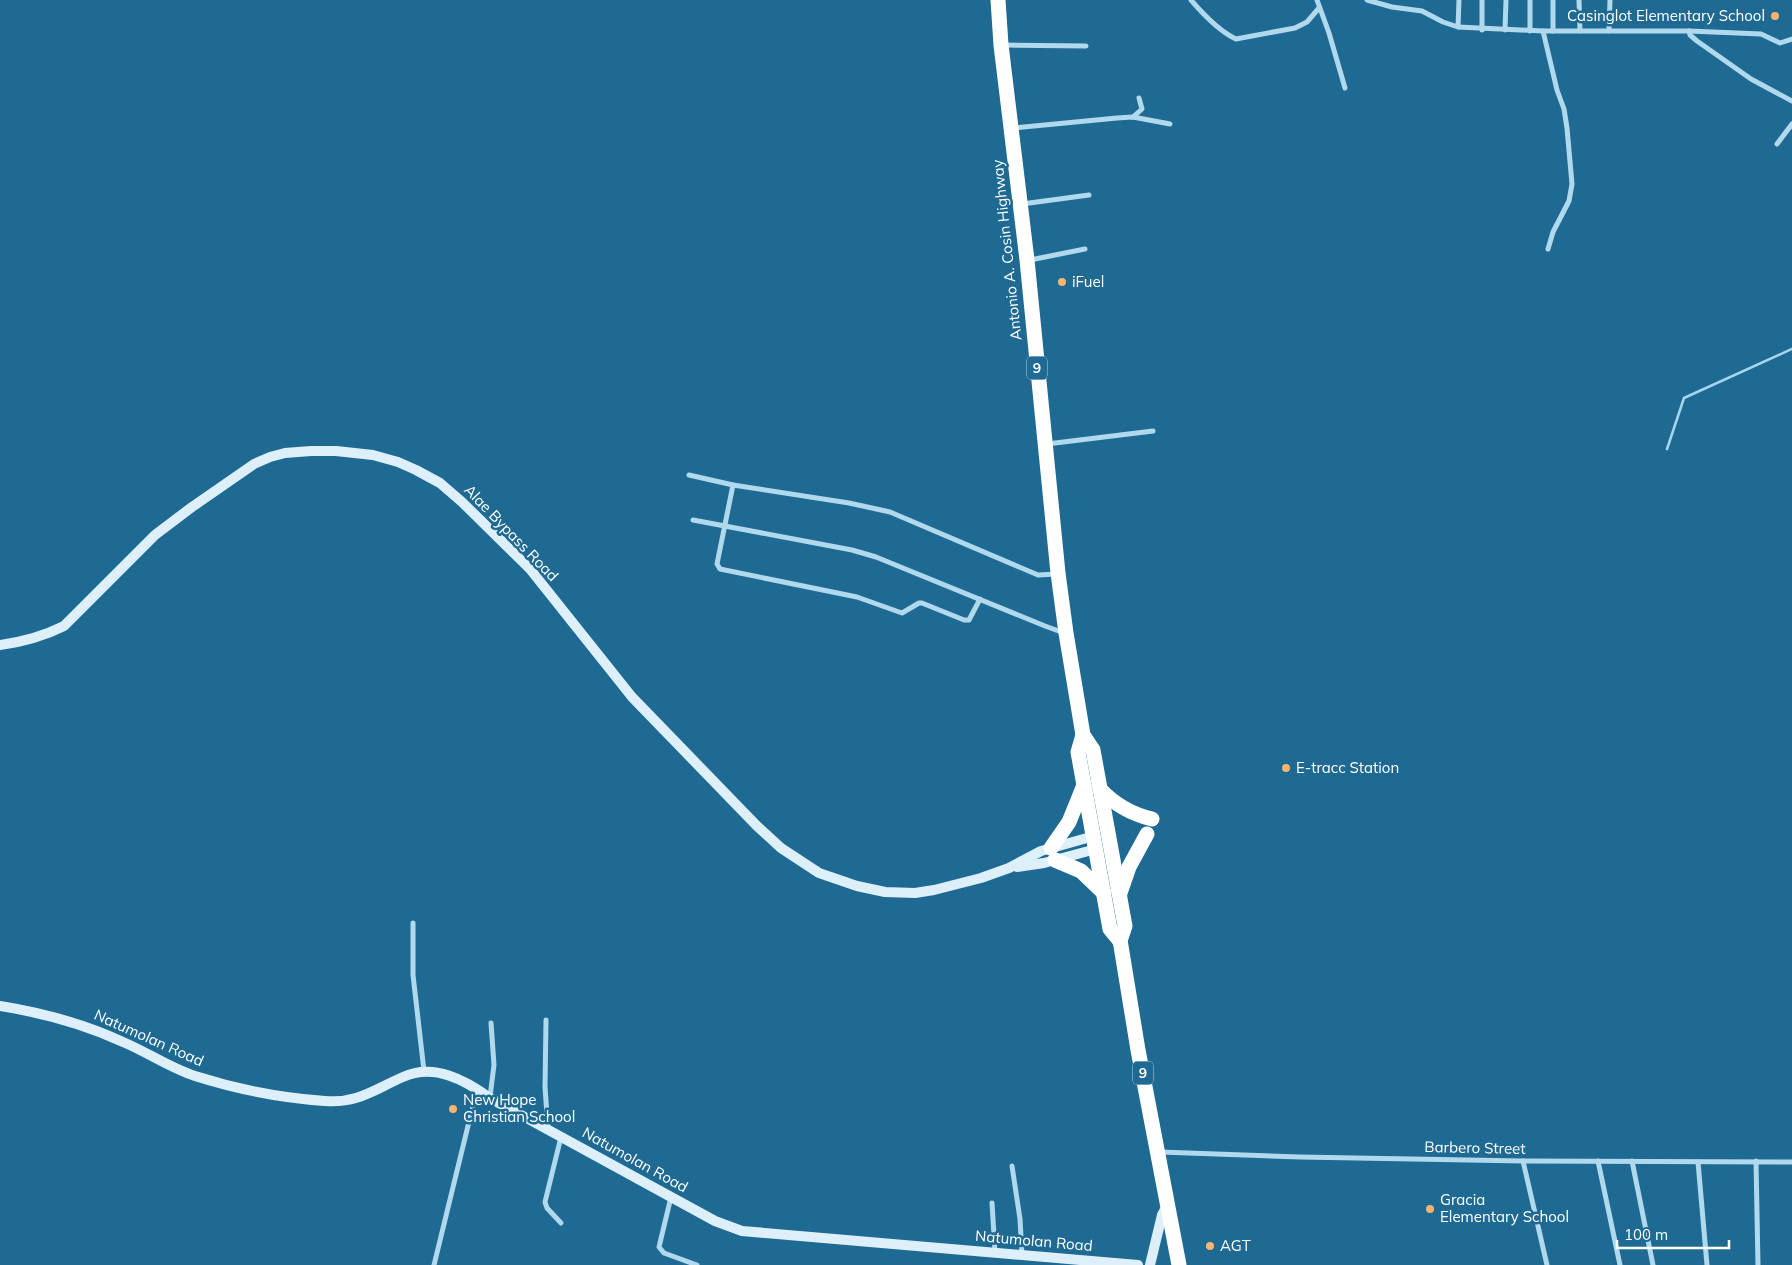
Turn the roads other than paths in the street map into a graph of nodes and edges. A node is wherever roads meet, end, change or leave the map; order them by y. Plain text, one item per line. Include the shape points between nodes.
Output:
1 (998, 0) edge
2 (1191, 0) edge
3 (1317, 0) edge
4 (1367, 0) edge
5 (1459, 0) edge
6 (1482, 0) edge
7 (1506, 0) edge
8 (1530, 0) edge
9 (1553, 0) edge
10 (1579, 0) edge
11 (1610, 0) edge
12 (1320, 8) junction
13 (1458, 27) junction
14 (1482, 30) junction
15 (1505, 30) junction
16 (1609, 30) junction
17 (1530, 31) junction
18 (1553, 31) junction
19 (1689, 31) junction
20 (1543, 32) junction
21 (1580, 32) junction
22 (1792, 39) edge
23 (1001, 45) junction
24 (1086, 46) dead end
25 (1345, 88) dead end
26 (1139, 98) dead end
27 (1792, 101) edge
28 (1134, 118) junction
29 (1170, 124) dead end
30 (1792, 124) edge
31 (1011, 128) junction
32 (1777, 144) dead end
33 (1089, 195) dead end
34 (1019, 205) junction
35 (1085, 250) dead end
36 (1548, 250) dead end
37 (1027, 260) junction
38 (1153, 431) dead end
39 (1044, 445) junction
40 (689, 475) dead end
41 (732, 485) junction
42 (693, 520) dead end
43 (725, 526) junction
44 (1058, 574) junction
45 (980, 599) junction
46 (1066, 634) junction
47 (0, 645) edge
48 (1083, 735) junction
49 (1084, 784) junction
50 (1100, 789) junction
51 (1152, 819) dead end
52 (1148, 834) dead end
53 (1102, 840) junction
54 (1053, 854) junction
55 (1104, 892) junction
56 (1119, 896) junction
57 (413, 923) dead end
58 (1120, 941) junction
59 (0, 1006) edge
60 (546, 1020) dead end
61 (491, 1023) dead end
62 (424, 1071) junction
63 (477, 1089) junction
64 (490, 1098) junction
65 (548, 1129) junction
66 (562, 1136) junction
67 (1158, 1152) junction
68 (1522, 1161) junction
69 (1598, 1161) junction
70 (1632, 1161) junction
71 (1698, 1162) junction
72 (1756, 1162) junction
73 (1792, 1162) edge
74 (1012, 1166) dead end
75 (671, 1197) junction
76 (992, 1203) dead end
77 (1168, 1204) junction
78 (560, 1223) dead end
79 (995, 1252) junction
80 (1022, 1255) junction
81 (434, 1265) edge
82 (697, 1265) edge
83 (1138, 1265) edge
84 (1150, 1265) edge
85 (1180, 1265) edge
86 (1547, 1265) edge
87 (1620, 1265) edge
88 (1653, 1265) edge
89 (1706, 1265) edge
90 (1758, 1265) edge

1 - 23 highway, Antonio A. Cosin Highway / 9
2 - 12 street via 1236,39 1295,28 1307,22
3 - 12 street
4 - 13 street via 1422,11
5 - 13 street
6 - 14 street
7 - 15 street
8 - 17 street
9 - 18 street
10 - 21 street
11 - 16 street
12 - 25 street
13 - 14 street
14 - 15 street
15 - 17 street
16 - 19 street
16 - 21 street
17 - 20 street
18 - 20 street
18 - 21 street
19 - 22 street via 1761,34 1780,43
19 - 27 street via 1697,41 1751,79
20 - 36 street via 1568,128 1572,184 1569,200
23 - 24 street
23 - 31 highway, Antonio A. Cosin Highway / 9
26 - 28 street via 1142,109
28 - 29 street
28 - 31 street
30 - 32 street
31 - 34 highway, Antonio A. Cosin Highway / 9
33 - 34 street
34 - 37 highway, Antonio A. Cosin Highway / 9
35 - 37 street
37 - 39 highway, Antonio A. Cosin Highway / 9
38 - 39 street
39 - 44 highway, Antonio A. Cosin Highway / 9
40 - 41 street
41 - 43 street
41 - 44 street via 890,512 1038,575
42 - 43 street
43 - 45 street via 852,550
43 - 45 street via 717,564 724,570 857,597 898,613 922,603 967,621 973,616
44 - 46 highway, Antonio A. Cosin Highway / 9
45 - 46 street
46 - 48 highway, Antonio A. Cosin Highway / 9
47 - 54 main road, Alae Bypass Road via 37,637 64,626 155,535 254,464 285,453 336,451 373,455 416,470 440,483 462,502 530,569 632,697 757,826 804,864 833,879 872,890 899,893 934,890
48 - 49 highway, Antonio A. Cosin Highway / 9 via 1078,752
48 - 50 highway, Antonio A. Cosin Highway / 9 via 1093,750
49 - 53 highway, Antonio A. Cosin Highway / 9
49 - 54 highway
50 - 51 highway via 1128,811
50 - 53 highway, Antonio A. Cosin Highway / 9
52 - 56 highway via 1129,867
53 - 54 main road, Alae Bypass Road
53 - 55 highway, Antonio A. Cosin Highway / 9
53 - 56 highway, Antonio A. Cosin Highway / 9
54 - 55 highway via 1093,880
55 - 58 highway, Antonio A. Cosin Highway / 9 via 1110,929
56 - 58 highway, Antonio A. Cosin Highway / 9 via 1125,926
57 - 62 street via 413,975
58 - 67 highway, Antonio A. Cosin Highway / 9
59 - 62 main road, Natumolan Road via 72,1021 193,1075 253,1091 296,1098 347,1100 369,1094 408,1074
60 - 65 street
61 - 64 street via 494,1056
62 - 63 main road, Natumolan Road via 453,1077
63 - 64 main road, Natumolan Road
63 - 81 street
64 - 65 main road, Natumolan Road
65 - 66 main road, Natumolan Road
66 - 75 main road, Natumolan Road
66 - 78 street via 545,1202
67 - 68 street, Barbero Street
67 - 77 highway, Antonio A. Cosin Highway / 9
68 - 69 street, Barbero Street
68 - 86 street
69 - 70 street, Barbero Street
69 - 87 street
70 - 71 street, Barbero Street
70 - 88 street
71 - 72 street, Barbero Street
71 - 89 street
72 - 73 street, Barbero Street
72 - 90 street
74 - 80 street
75 - 79 main road, Natumolan Road via 715,1221 742,1231
75 - 82 street via 659,1247 664,1253
76 - 79 street
77 - 84 main road via 1162,1215
77 - 85 highway, Antonio A. Cosin Highway / 9
79 - 80 main road, Natumolan Road
80 - 83 main road, Natumolan Road

